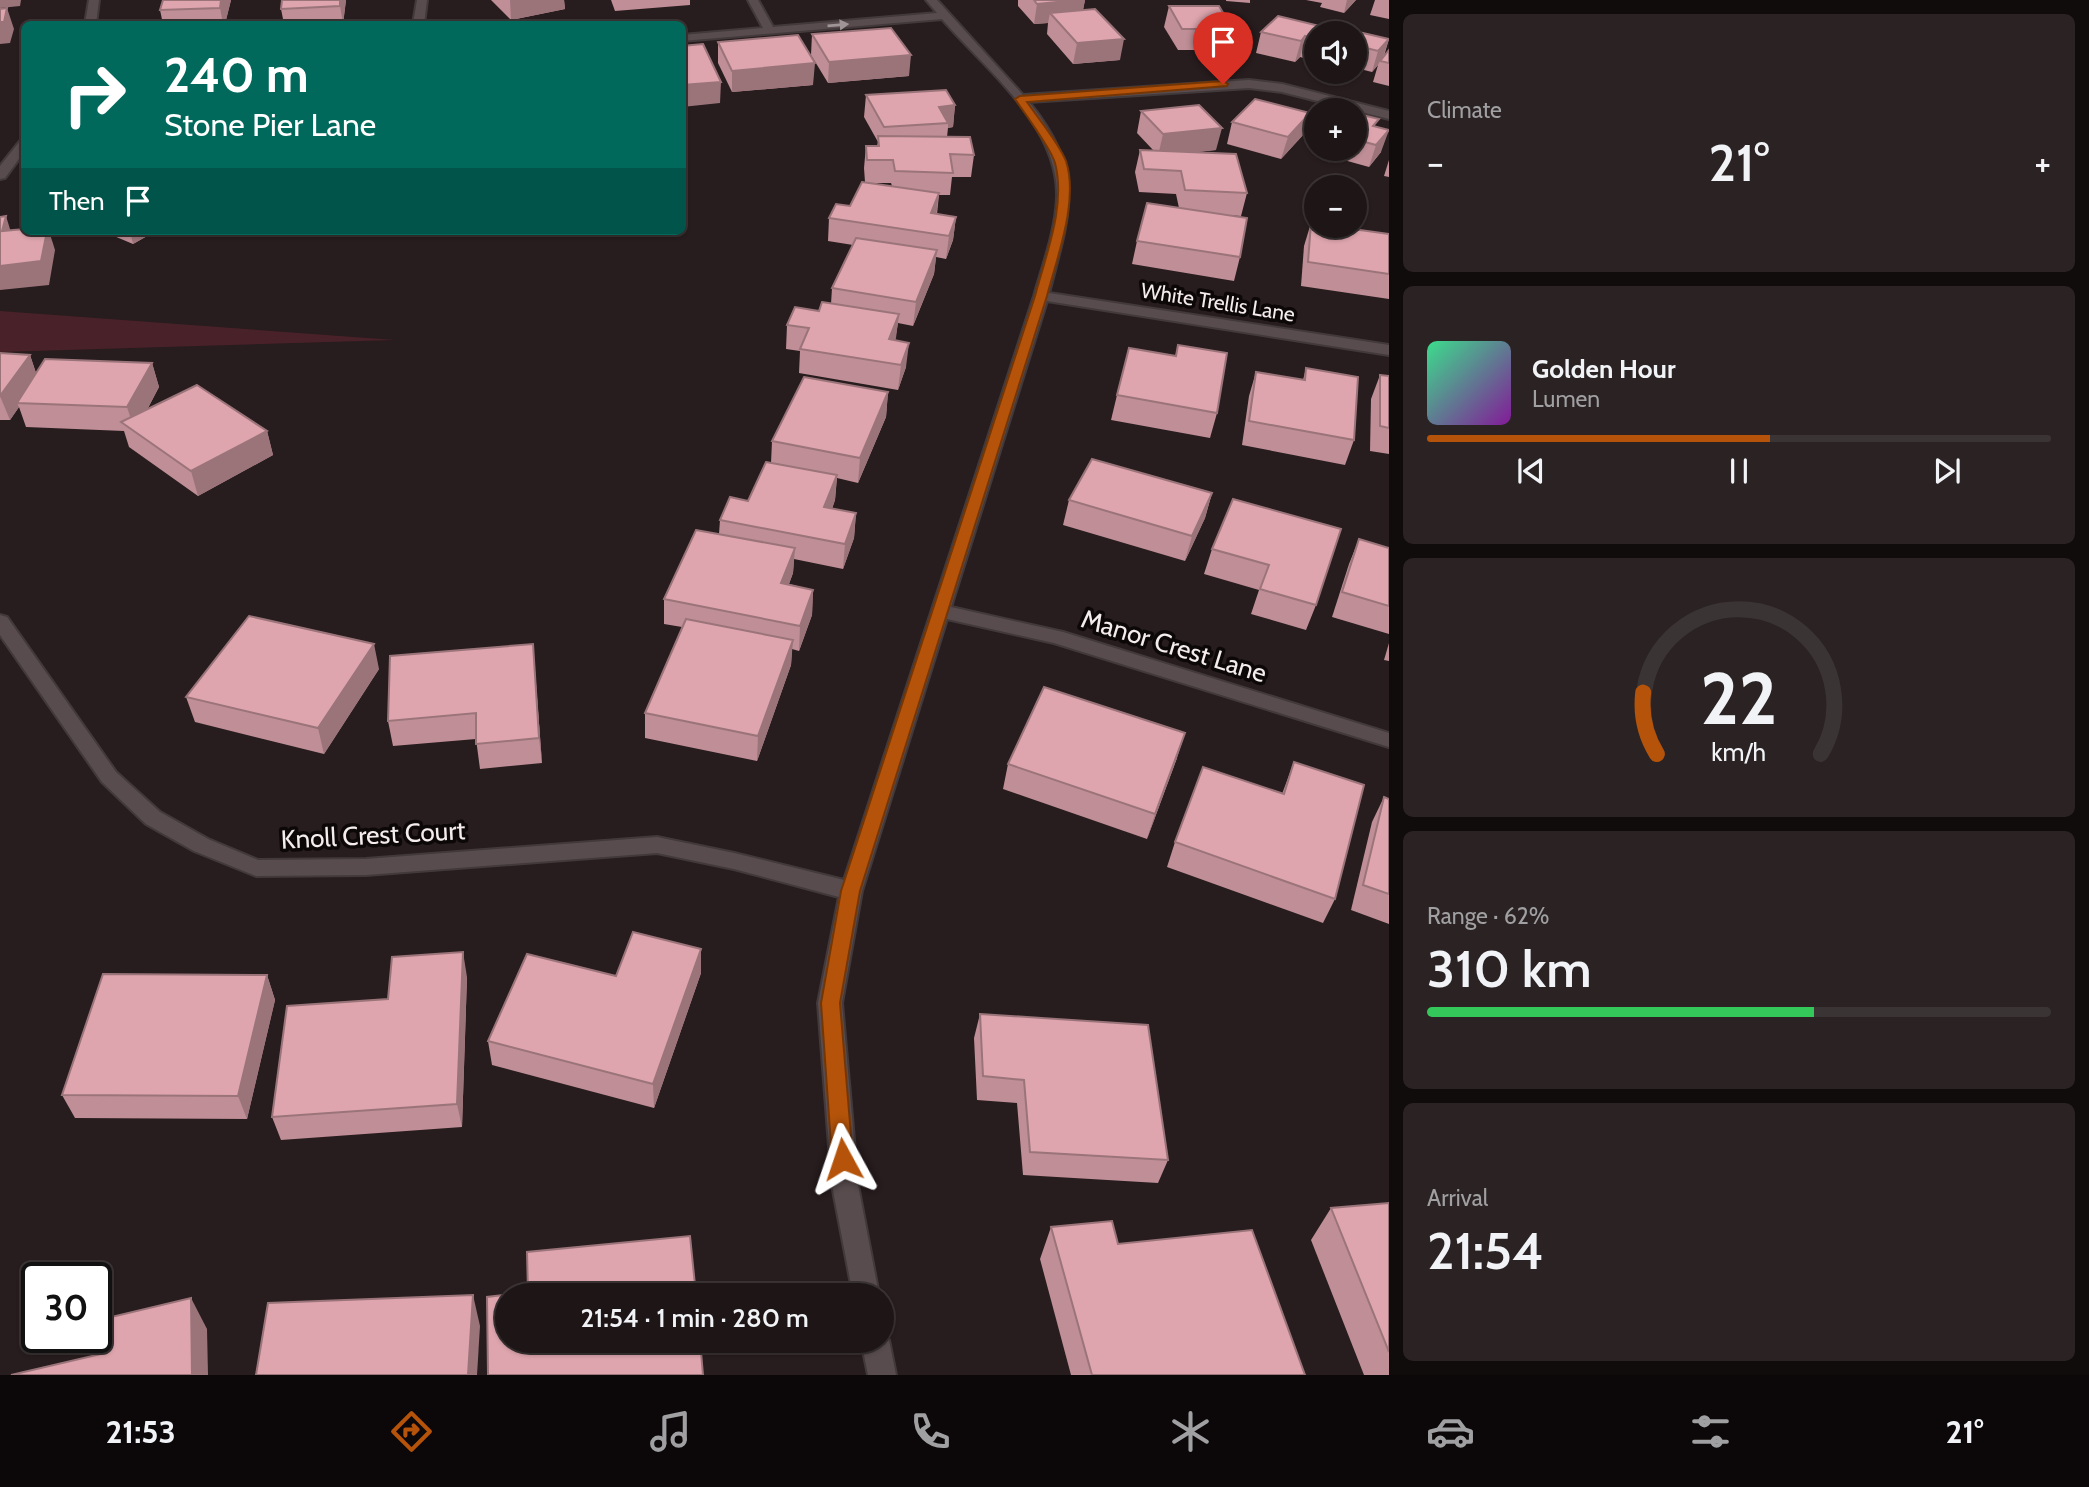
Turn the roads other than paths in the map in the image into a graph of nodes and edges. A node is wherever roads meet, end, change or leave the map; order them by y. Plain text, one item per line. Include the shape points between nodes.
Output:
1 (94, 0) edge
2 (422, 0) edge
3 (753, 0) edge
4 (931, 0) edge
5 (944, 16) junction
6 (91, 21) edge
7 (419, 21) edge
8 (769, 31) junction
9 (686, 38) edge
10 (1020, 99) junction
11 (1389, 116) edge
12 (21, 148) edge
13 (0, 175) edge
14 (1041, 296) junction
15 (1389, 350) edge
16 (941, 611) junction
17 (0, 621) edge
18 (1389, 740) edge
19 (850, 891) junction
20 (864, 1283) edge
21 (877, 1353) edge
22 (881, 1375) edge

1 - 6 street
2 - 7 street
3 - 8 street
4 - 5 street
8 -> 5 street
5 - 10 street
8 - 9 street
10 - 11 street via 1249,84
10 - 14 street via 1060,161 1063,187 1062,214
12 - 13 street
14 - 15 street, White Trellis Lane
14 - 16 street
16 - 18 street, Manor Crest Lane via 1056,636
16 - 19 street
17 - 19 street, Knoll Crest Court via 109,777 153,818 256,868 366,867 657,845
19 - 20 street via 831,1003 845,1185
21 - 22 street

